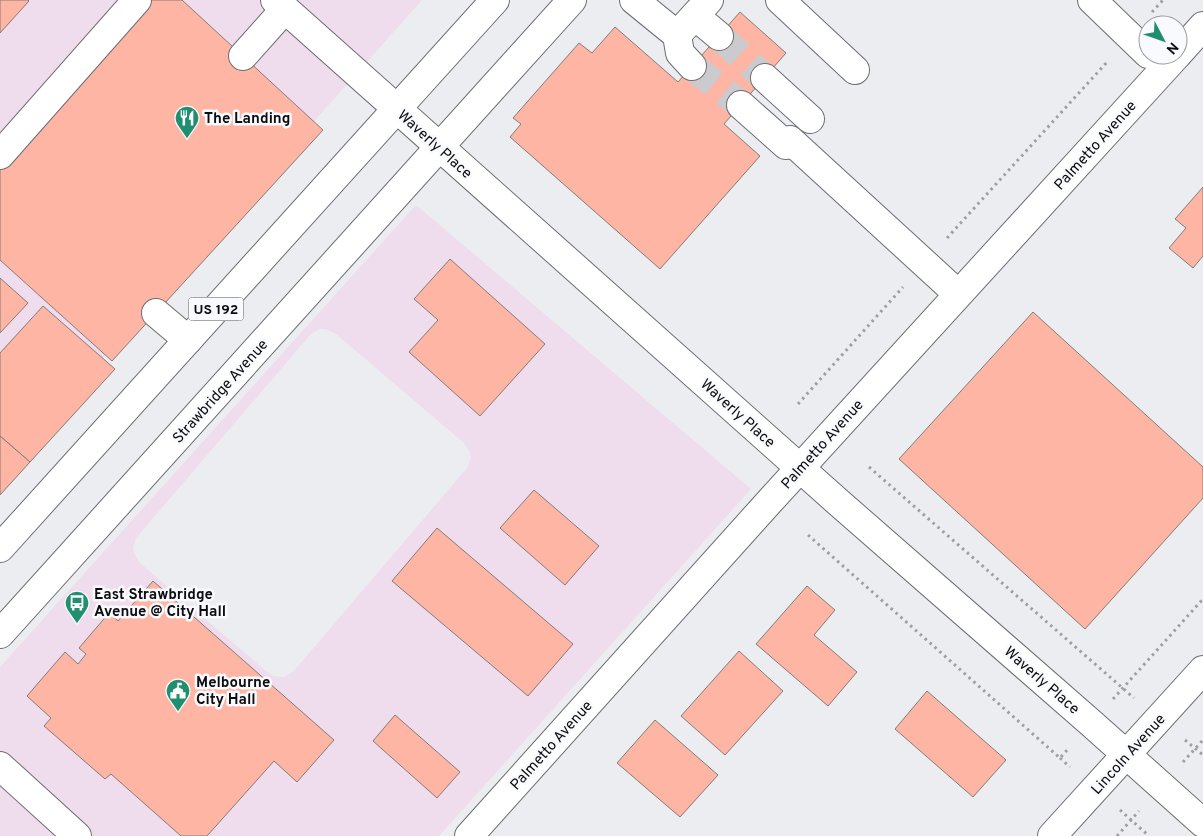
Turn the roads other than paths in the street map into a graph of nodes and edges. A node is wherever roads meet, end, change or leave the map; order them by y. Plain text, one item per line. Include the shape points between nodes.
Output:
1 (136, 0) edge
2 (495, 0) edge
3 (572, 0) edge
4 (634, 0) edge
5 (780, 0) edge
6 (1092, 0) edge
7 (280, 5) edge
8 (694, 17) edge
9 (1203, 26) edge
10 (1188, 35) edge
11 (719, 36) tunnel mouth
12 (1138, 38) edge
13 (243, 56) dead end
14 (1149, 65) edge
15 (692, 66) tunnel mouth
16 (855, 70) dead end
17 (765, 78) tunnel mouth
18 (741, 105) tunnel mouth
19 (397, 110) junction
20 (810, 119) dead end
21 (440, 147) junction
22 (0, 155) edge
23 (958, 294) junction
24 (156, 313) dead end
25 (188, 340) junction
26 (800, 468) junction
27 (0, 548) edge
28 (0, 634) edge
29 (1203, 670) edge
30 (1127, 755) junction
31 (0, 766) edge
32 (1203, 823) edge
33 (77, 836) edge
34 (469, 836) edge
35 (1052, 836) edge

1 - 22 street
2 - 19 street, US 192
3 - 21 street, Strawbridge Avenue
4 - 8 street
5 - 16 street
6 - 12 street
7 - 13 street
7 - 19 street, Waverly Place
8 - 11 street
8 - 15 street via 680,53
9 - 10 street, Palmetto Avenue
14 - 23 street, Palmetto Avenue
17 - 20 street
18 - 23 street via 788,142
19 - 21 street, Waverly Place
19 - 25 street, US 192
21 - 26 street, Waverly Place
21 - 28 street, Strawbridge Avenue
23 - 26 street, Palmetto Avenue
24 - 25 street
25 - 27 street, US 192
26 - 30 street, Waverly Place
26 - 34 street, Palmetto Avenue
29 - 30 street, Lincoln Avenue
30 - 32 street, Waverly Place
30 - 35 street, Lincoln Avenue
31 - 33 street

